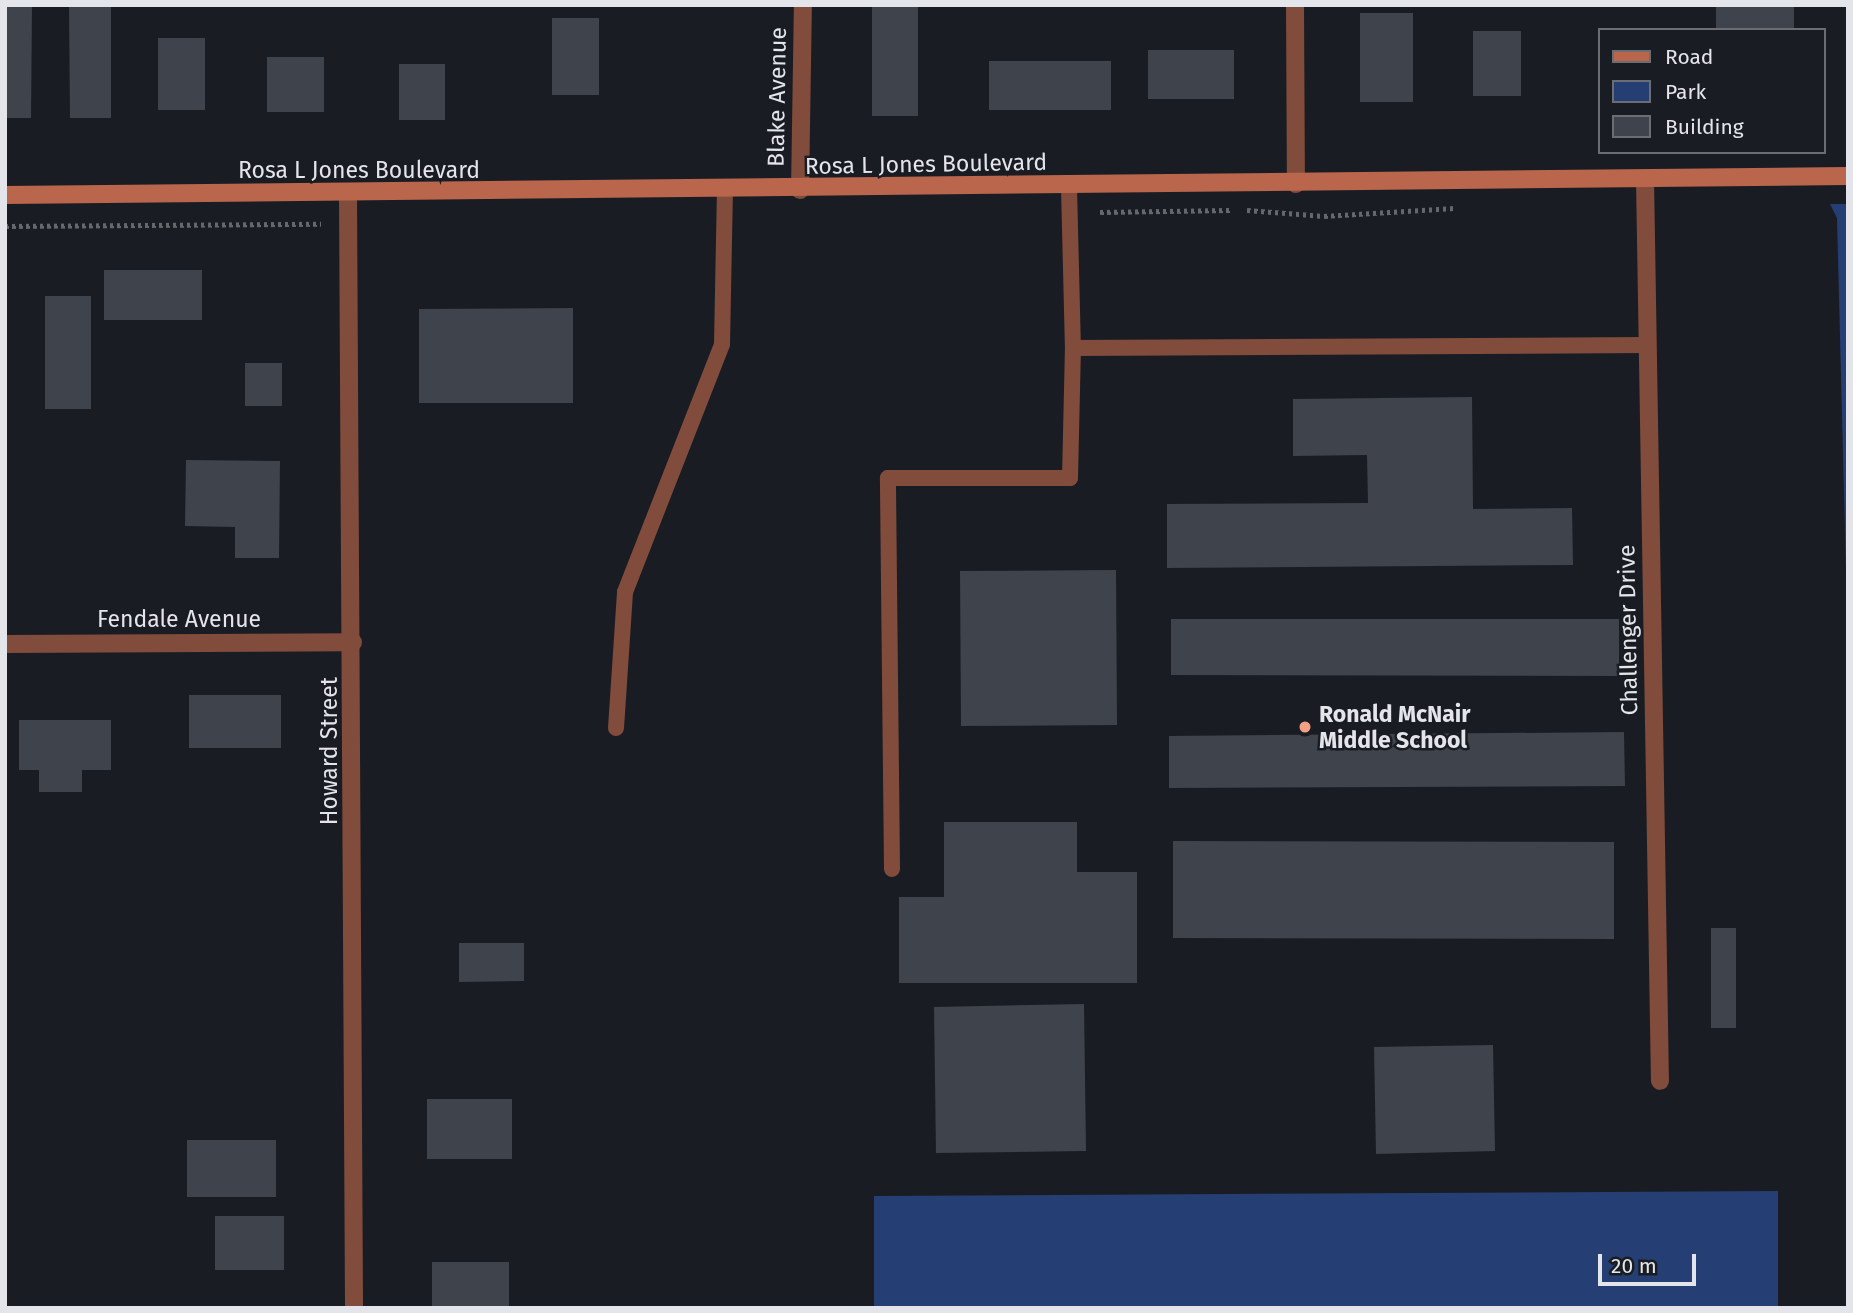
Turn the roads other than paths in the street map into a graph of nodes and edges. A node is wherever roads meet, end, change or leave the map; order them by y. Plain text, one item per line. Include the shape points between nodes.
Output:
1 (803, 5) edge
2 (1295, 5) edge
3 (1848, 176) edge
4 (1645, 179) junction
5 (1296, 184) junction
6 (1069, 187) junction
7 (800, 190) junction
8 (725, 191) junction
9 (5, 195) edge
10 (348, 195) junction
11 (1648, 345) junction
12 (1073, 348) junction
13 (354, 642) junction
14 (5, 644) edge
15 (616, 729) dead end
16 (892, 869) dead end
17 (1660, 1081) dead end
18 (354, 1308) edge

1 - 7 street, Blake Avenue
2 - 5 street
3 - 4 street, Rosa L Jones Boulevard
4 - 5 street, Rosa L Jones Boulevard
4 - 11 street, Challenger Drive
5 - 6 street, Rosa L Jones Boulevard
6 - 7 street, Rosa L Jones Boulevard
6 - 12 lane
7 - 8 street, Rosa L Jones Boulevard
8 - 10 street, Rosa L Jones Boulevard
8 - 15 lane via 722,344 625,592
9 - 10 street, Rosa L Jones Boulevard
10 - 13 street, Howard Street
11 - 12 lane
11 - 17 street, Challenger Drive
12 - 16 lane via 1070,478 888,478
13 - 14 street, Fendale Avenue
13 - 18 street, Howard Street

